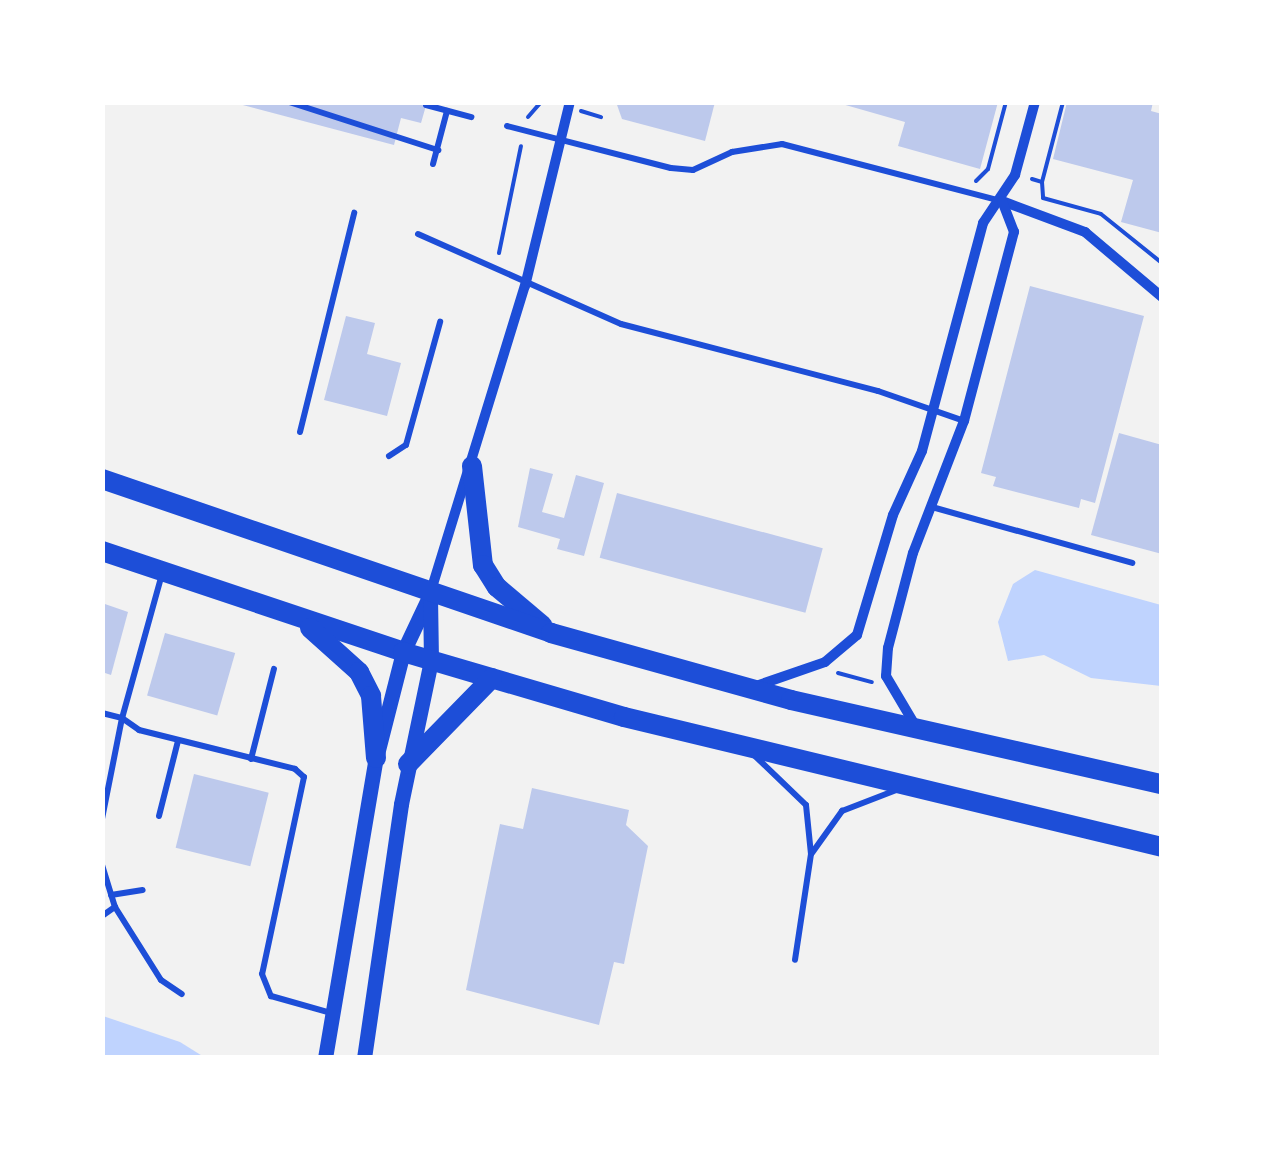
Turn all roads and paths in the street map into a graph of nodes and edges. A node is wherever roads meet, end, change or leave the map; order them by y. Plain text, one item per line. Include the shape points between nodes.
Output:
1 (288, 102) edge
2 (541, 102) edge
3 (570, 102) edge
4 (1006, 102) edge
5 (1035, 102) edge
6 (1063, 102) edge
7 (426, 105) dead end
8 (447, 111) junction
9 (470, 117) dead end
10 (507, 126) dead end
11 (524, 131) junction
12 (561, 142) junction
13 (438, 150) junction
14 (434, 164) dead end
15 (988, 169) junction
16 (1015, 176) junction
17 (976, 181) dead end
18 (1042, 182) junction
19 (1002, 201) junction
20 (354, 213) dead end
21 (418, 234) dead end
22 (1162, 263) edge
23 (494, 271) junction
24 (525, 286) junction
25 (1161, 296) edge
26 (440, 322) dead end
27 (933, 409) junction
28 (964, 421) junction
29 (300, 432) dead end
30 (388, 456) dead end
31 (472, 466) junction
32 (102, 479) edge
33 (930, 507) junction
34 (102, 551) edge
35 (1132, 563) dead end
36 (162, 573) junction
37 (430, 595) junction
38 (296, 617) junction
39 (551, 633) junction
40 (403, 652) junction
41 (431, 660) junction
42 (274, 669) dead end
43 (836, 673) dead end
44 (492, 678) junction
45 (872, 682) dead end
46 (749, 688) junction
47 (102, 713) edge
48 (122, 718) junction
49 (919, 731) junction
50 (178, 741) junction
51 (745, 747) junction
52 (376, 758) junction
53 (250, 759) junction
54 (408, 764) junction
55 (105, 781) edge
56 (1162, 784) edge
57 (904, 787) junction
58 (159, 816) dead end
59 (102, 819) edge
60 (1162, 848) edge
61 (811, 854) junction
62 (102, 865) edge
63 (143, 890) dead end
64 (110, 894) junction
65 (114, 907) junction
66 (102, 916) edge
67 (796, 960) dead end
68 (182, 994) dead end
69 (334, 1014) junction
70 (325, 1058) edge
71 (364, 1058) edge

1 - 13 lane
2 - 11 path
3 - 12 street
4 - 15 path
5 - 16 street
6 - 18 path
7 - 8 lane
8 - 9 lane
8 - 13 lane
10 - 11 lane
11 - 12 lane
11 - 23 path
12 - 19 lane via 693,170 732,152 782,144
12 - 24 street
13 - 14 lane
15 - 16 path
15 - 17 path
16 - 18 path
16 - 19 street
18 - 22 path via 1043,198 1102,214
19 - 25 street via 1076,226
19 - 27 street via 983,223
19 - 28 street via 1014,232
20 - 29 lane
21 - 23 lane
23 - 24 lane
24 - 27 lane via 621,324
24 - 31 street
26 - 30 lane via 406,445
27 - 28 lane
27 - 46 street via 857,634 825,662
28 - 33 street
31 - 37 street
31 - 39 highway via 483,565
32 - 37 highway
33 - 35 lane
33 - 49 street via 886,661 894,699
34 - 36 highway
36 - 38 highway
36 - 48 lane
37 - 39 highway
37 - 40 street
37 - 41 street
38 - 40 highway
38 - 52 highway via 360,672 370,696
39 - 46 highway
40 - 41 highway
40 - 52 street
41 - 44 highway
41 - 54 street
42 - 53 lane
43 - 45 path
44 - 51 highway
44 - 54 highway
46 - 49 highway
47 - 48 lane
48 - 50 lane
48 - 55 lane
49 - 56 highway
50 - 53 lane
50 - 58 lane
51 - 57 highway
51 - 61 lane via 806,805
52 - 69 street
53 - 69 lane via 295,769 304,778 273,934 260,962 265,988 282,1002
54 - 71 street
55 - 59 lane
57 - 60 highway
57 - 61 lane via 842,811
61 - 67 lane
62 - 64 lane
63 - 64 lane
64 - 65 lane
65 - 66 lane
65 - 68 lane via 160,980
69 - 70 street

